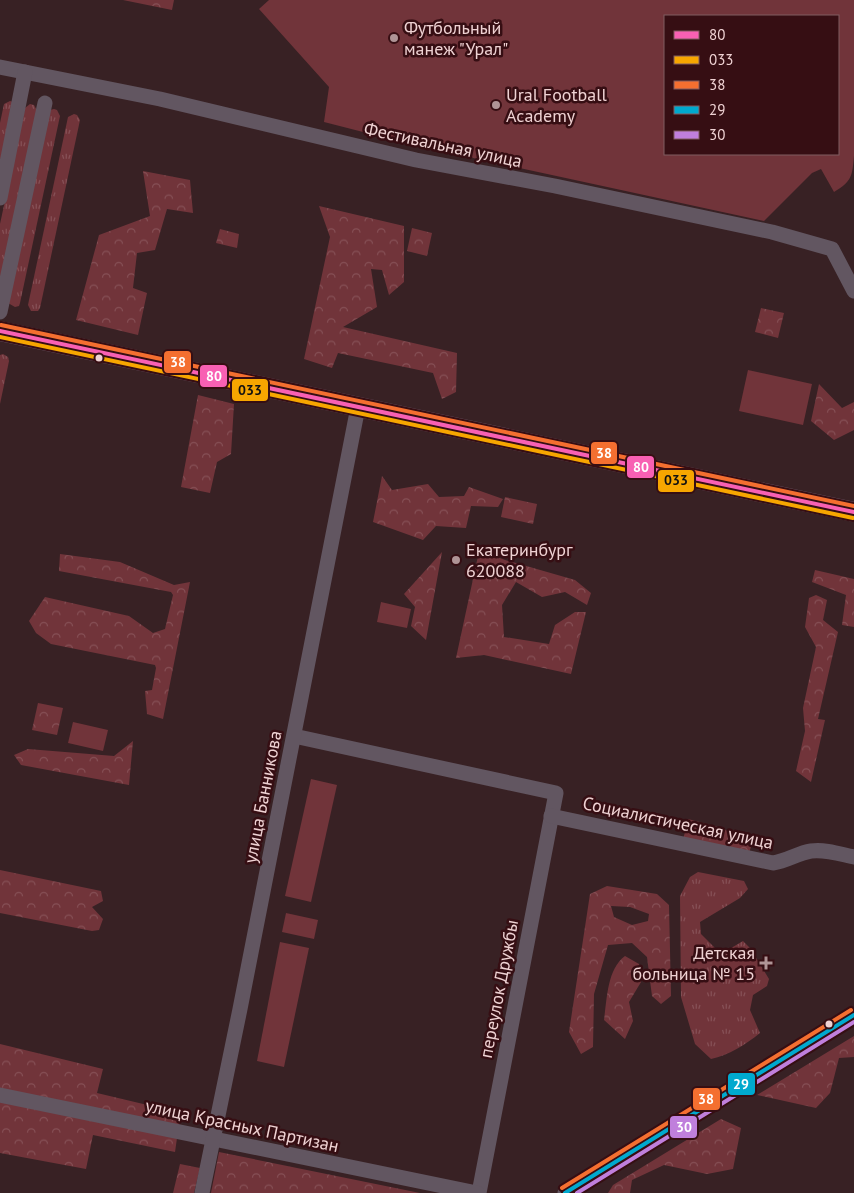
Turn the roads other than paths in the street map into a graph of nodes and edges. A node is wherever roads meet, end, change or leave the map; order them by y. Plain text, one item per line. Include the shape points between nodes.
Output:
1 (0, 67) edge
2 (26, 72) junction
3 (45, 103) dead end
4 (0, 198) edge
5 (854, 291) edge
6 (0, 312) edge
7 (0, 331) edge
8 (358, 407) junction
9 (854, 512) edge
10 (294, 736) junction
11 (551, 816) junction
12 (854, 857) edge
13 (854, 1015) edge
14 (0, 1096) edge
15 (213, 1140) junction
16 (202, 1193) edge
17 (478, 1193) edge
18 (565, 1193) edge

1 - 2 street, Фестивальная улица
2 - 4 street
2 - 5 street, Фестивальная улица via 160,99 416,160 772,232 832,249
3 - 6 street
7 - 8 main road
8 - 9 main road
8 - 10 street, улица Банникова
10 - 11 street, переулок Дружбы via 556,792
10 - 15 street, улица Банникова
11 - 12 street, Социалистическая улица via 773,864 810,851
11 - 17 street, переулок Дружбы
13 - 18 street
14 - 15 street, улица Красных Партизан
15 - 16 street, улица Банникова
15 - 17 street, улица Красных Партизан

